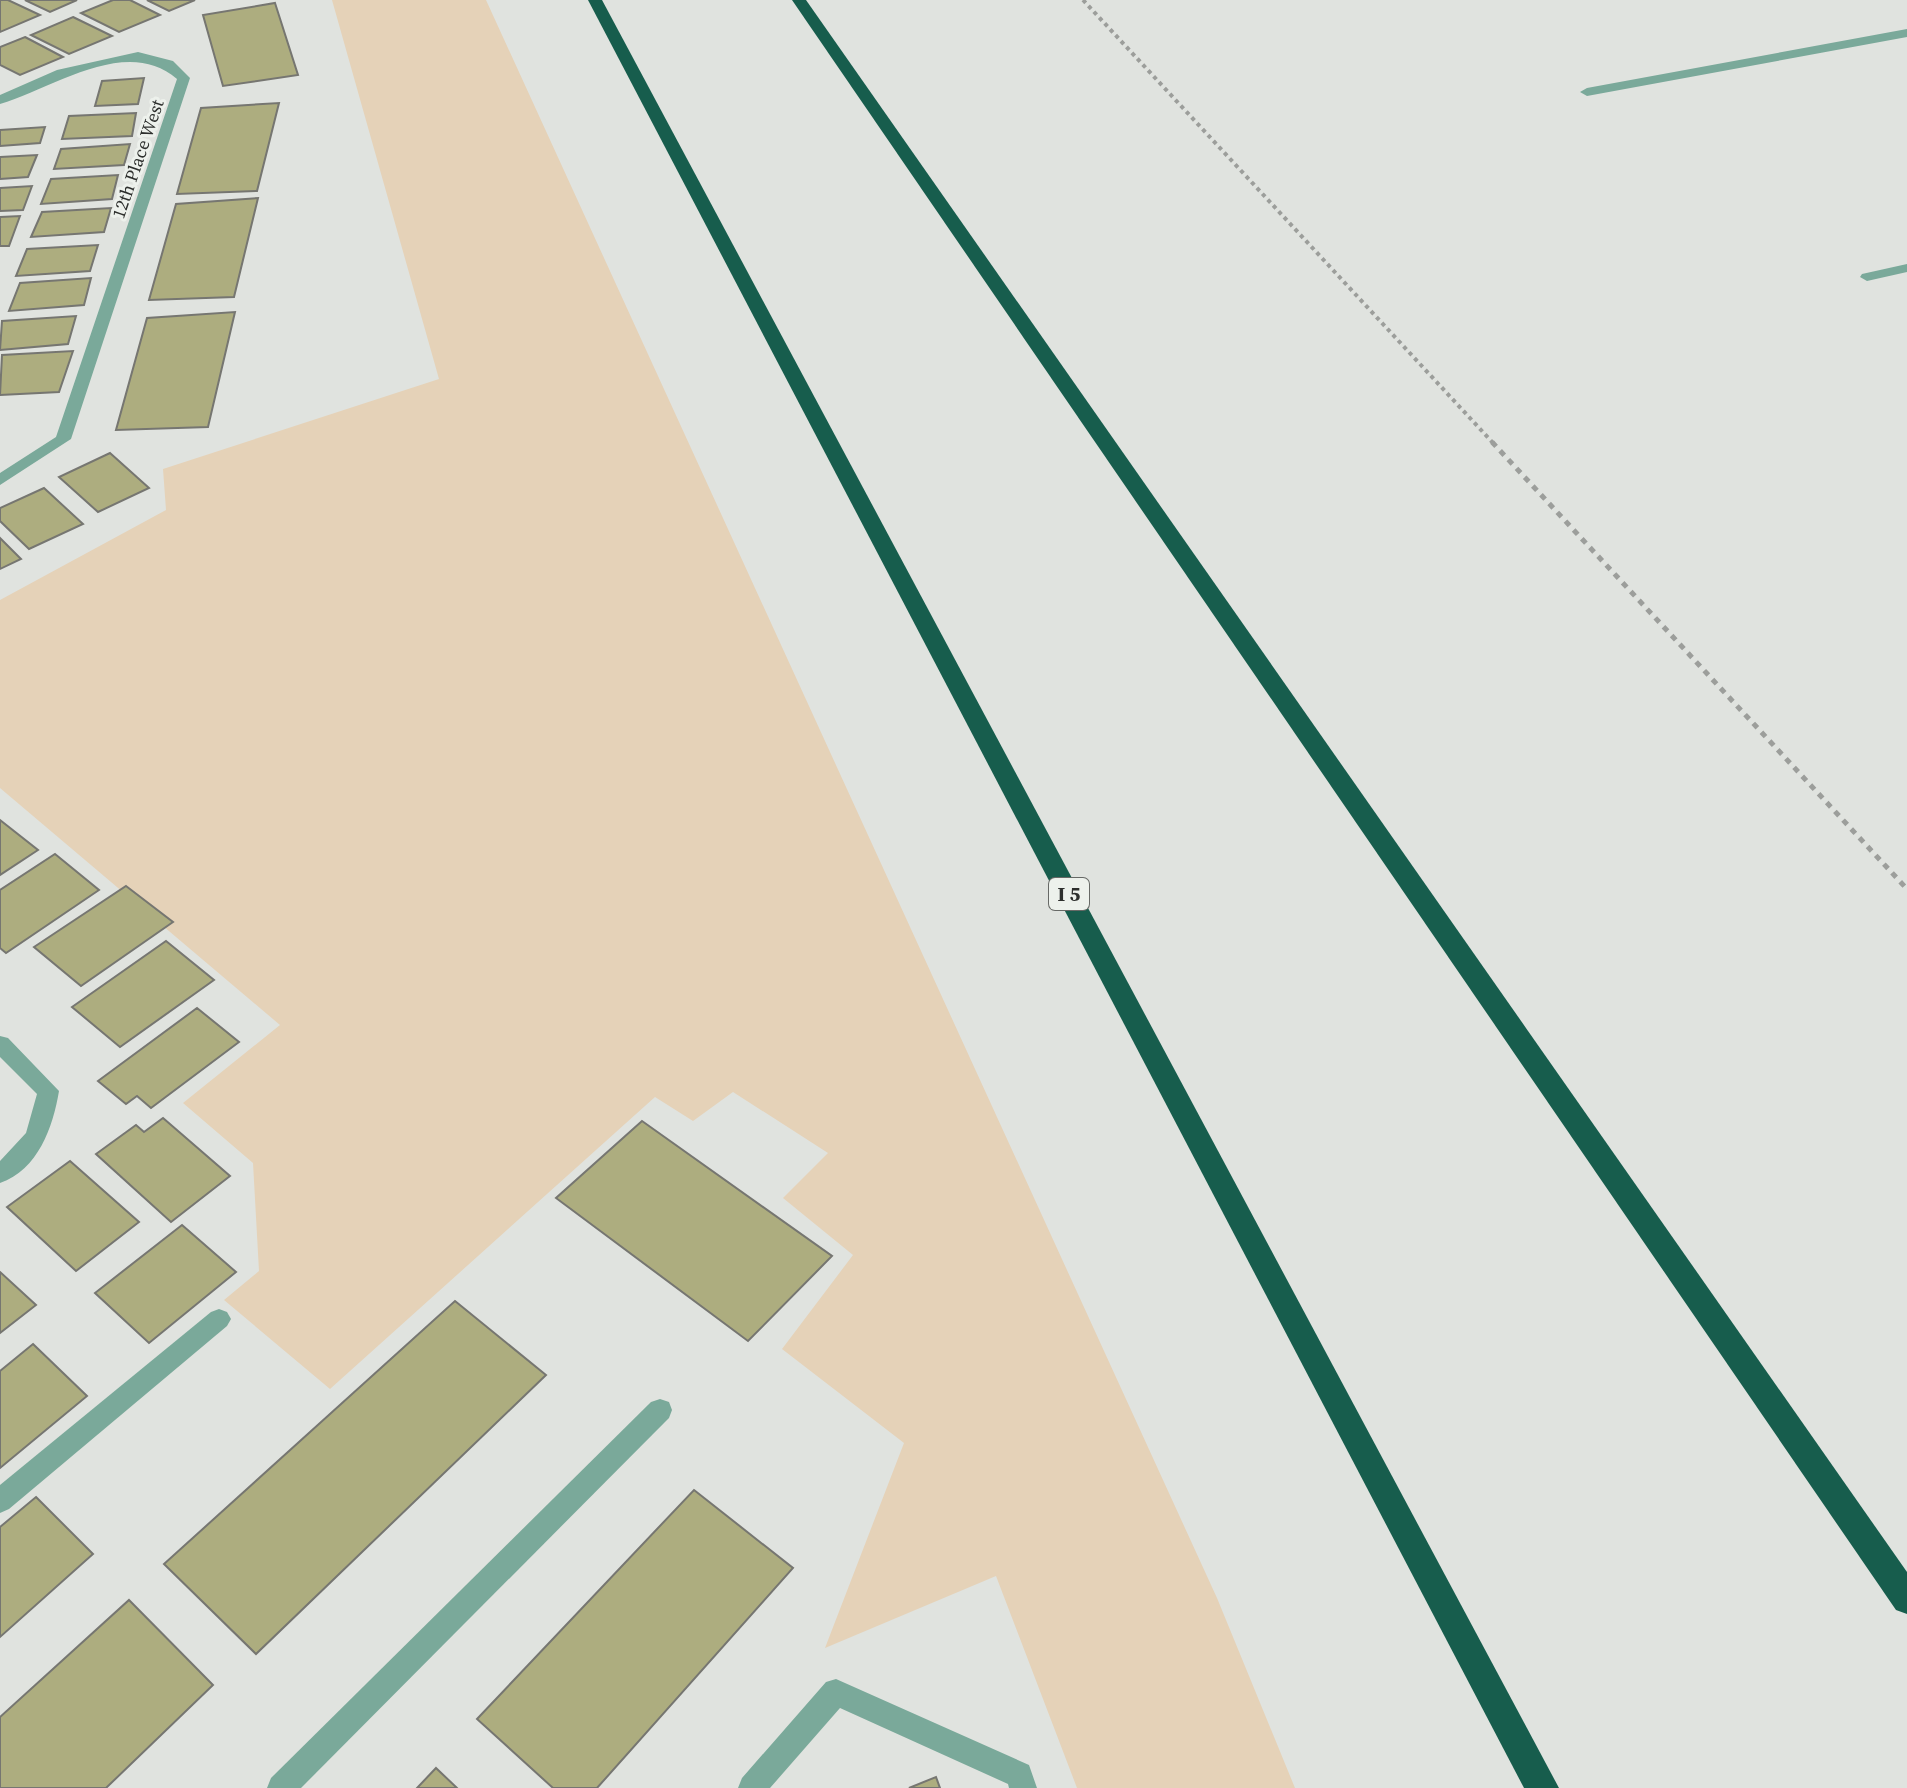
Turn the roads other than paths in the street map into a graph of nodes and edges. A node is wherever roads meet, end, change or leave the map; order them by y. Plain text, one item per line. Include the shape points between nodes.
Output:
1 (595, 0) edge
2 (799, 0) edge
3 (1907, 33) edge
4 (1587, 92) dead end
5 (0, 100) edge
6 (1907, 268) edge
7 (1867, 277) dead end
8 (0, 480) edge
9 (0, 1044) edge
10 (0, 1174) edge
11 (219, 1319) dead end
12 (660, 1410) dead end
13 (0, 1501) edge
14 (1907, 1599) edge
15 (281, 1788) edge
16 (752, 1788) edge
17 (1023, 1788) edge
18 (1542, 1788) edge

1 - 18 highway, I 5
2 - 14 highway
3 - 4 street
5 - 8 street, 12th Place West via 62,73 138,56 168,64 184,78 63,439
6 - 7 street
9 - 10 street via 48,1091 44,1122 26,1155
11 - 13 street
12 - 15 street
16 - 17 street via 836,1692 1019,1775

